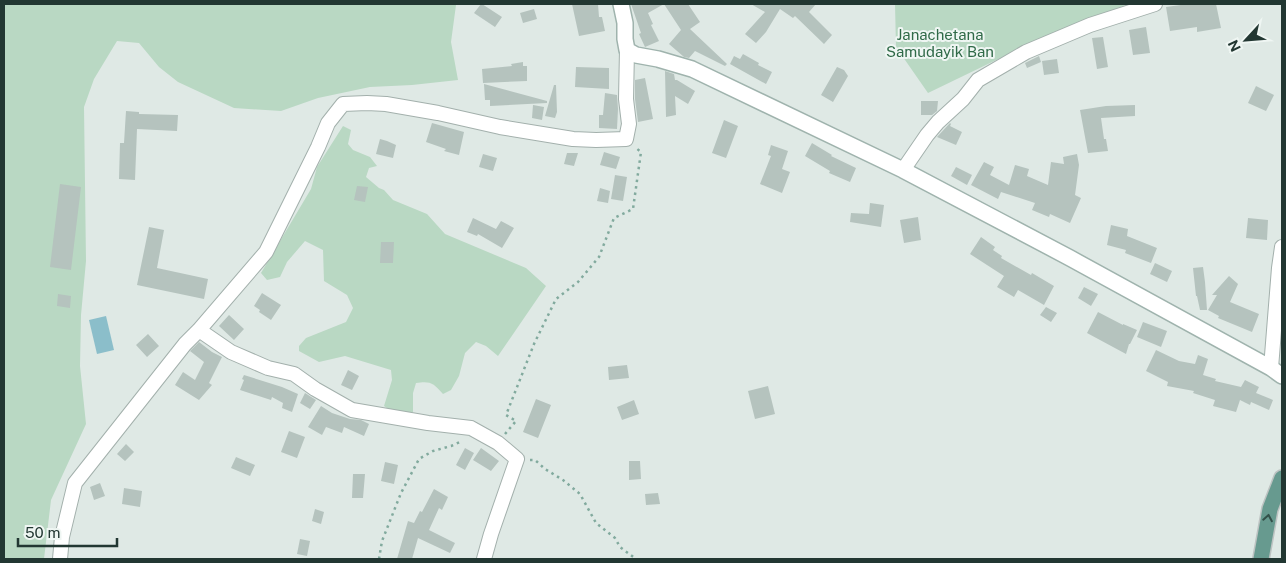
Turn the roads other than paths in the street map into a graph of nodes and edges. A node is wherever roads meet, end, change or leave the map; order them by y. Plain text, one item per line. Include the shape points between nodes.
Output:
1 (620, 4) edge
2 (1155, 4) edge
3 (627, 50) junction
4 (902, 170) junction
5 (1282, 247) edge
6 (199, 330) junction
7 (1277, 372) edge
8 (1282, 478) edge
9 (60, 559) edge
10 (484, 559) edge
11 (1261, 559) edge

1 - 3 street
2 - 4 street via 1090,25 1026,52 978,80 964,99 927,135
3 - 4 street via 692,69
3 - 6 street via 629,124 626,139 574,139 386,104 343,104 328,123 266,252
4 - 7 street
5 - 7 street
6 - 9 street via 75,483
6 - 10 street via 231,352 268,368 294,374 352,410 471,428 498,443 517,459
11 -> 8 main road via 1270,509

